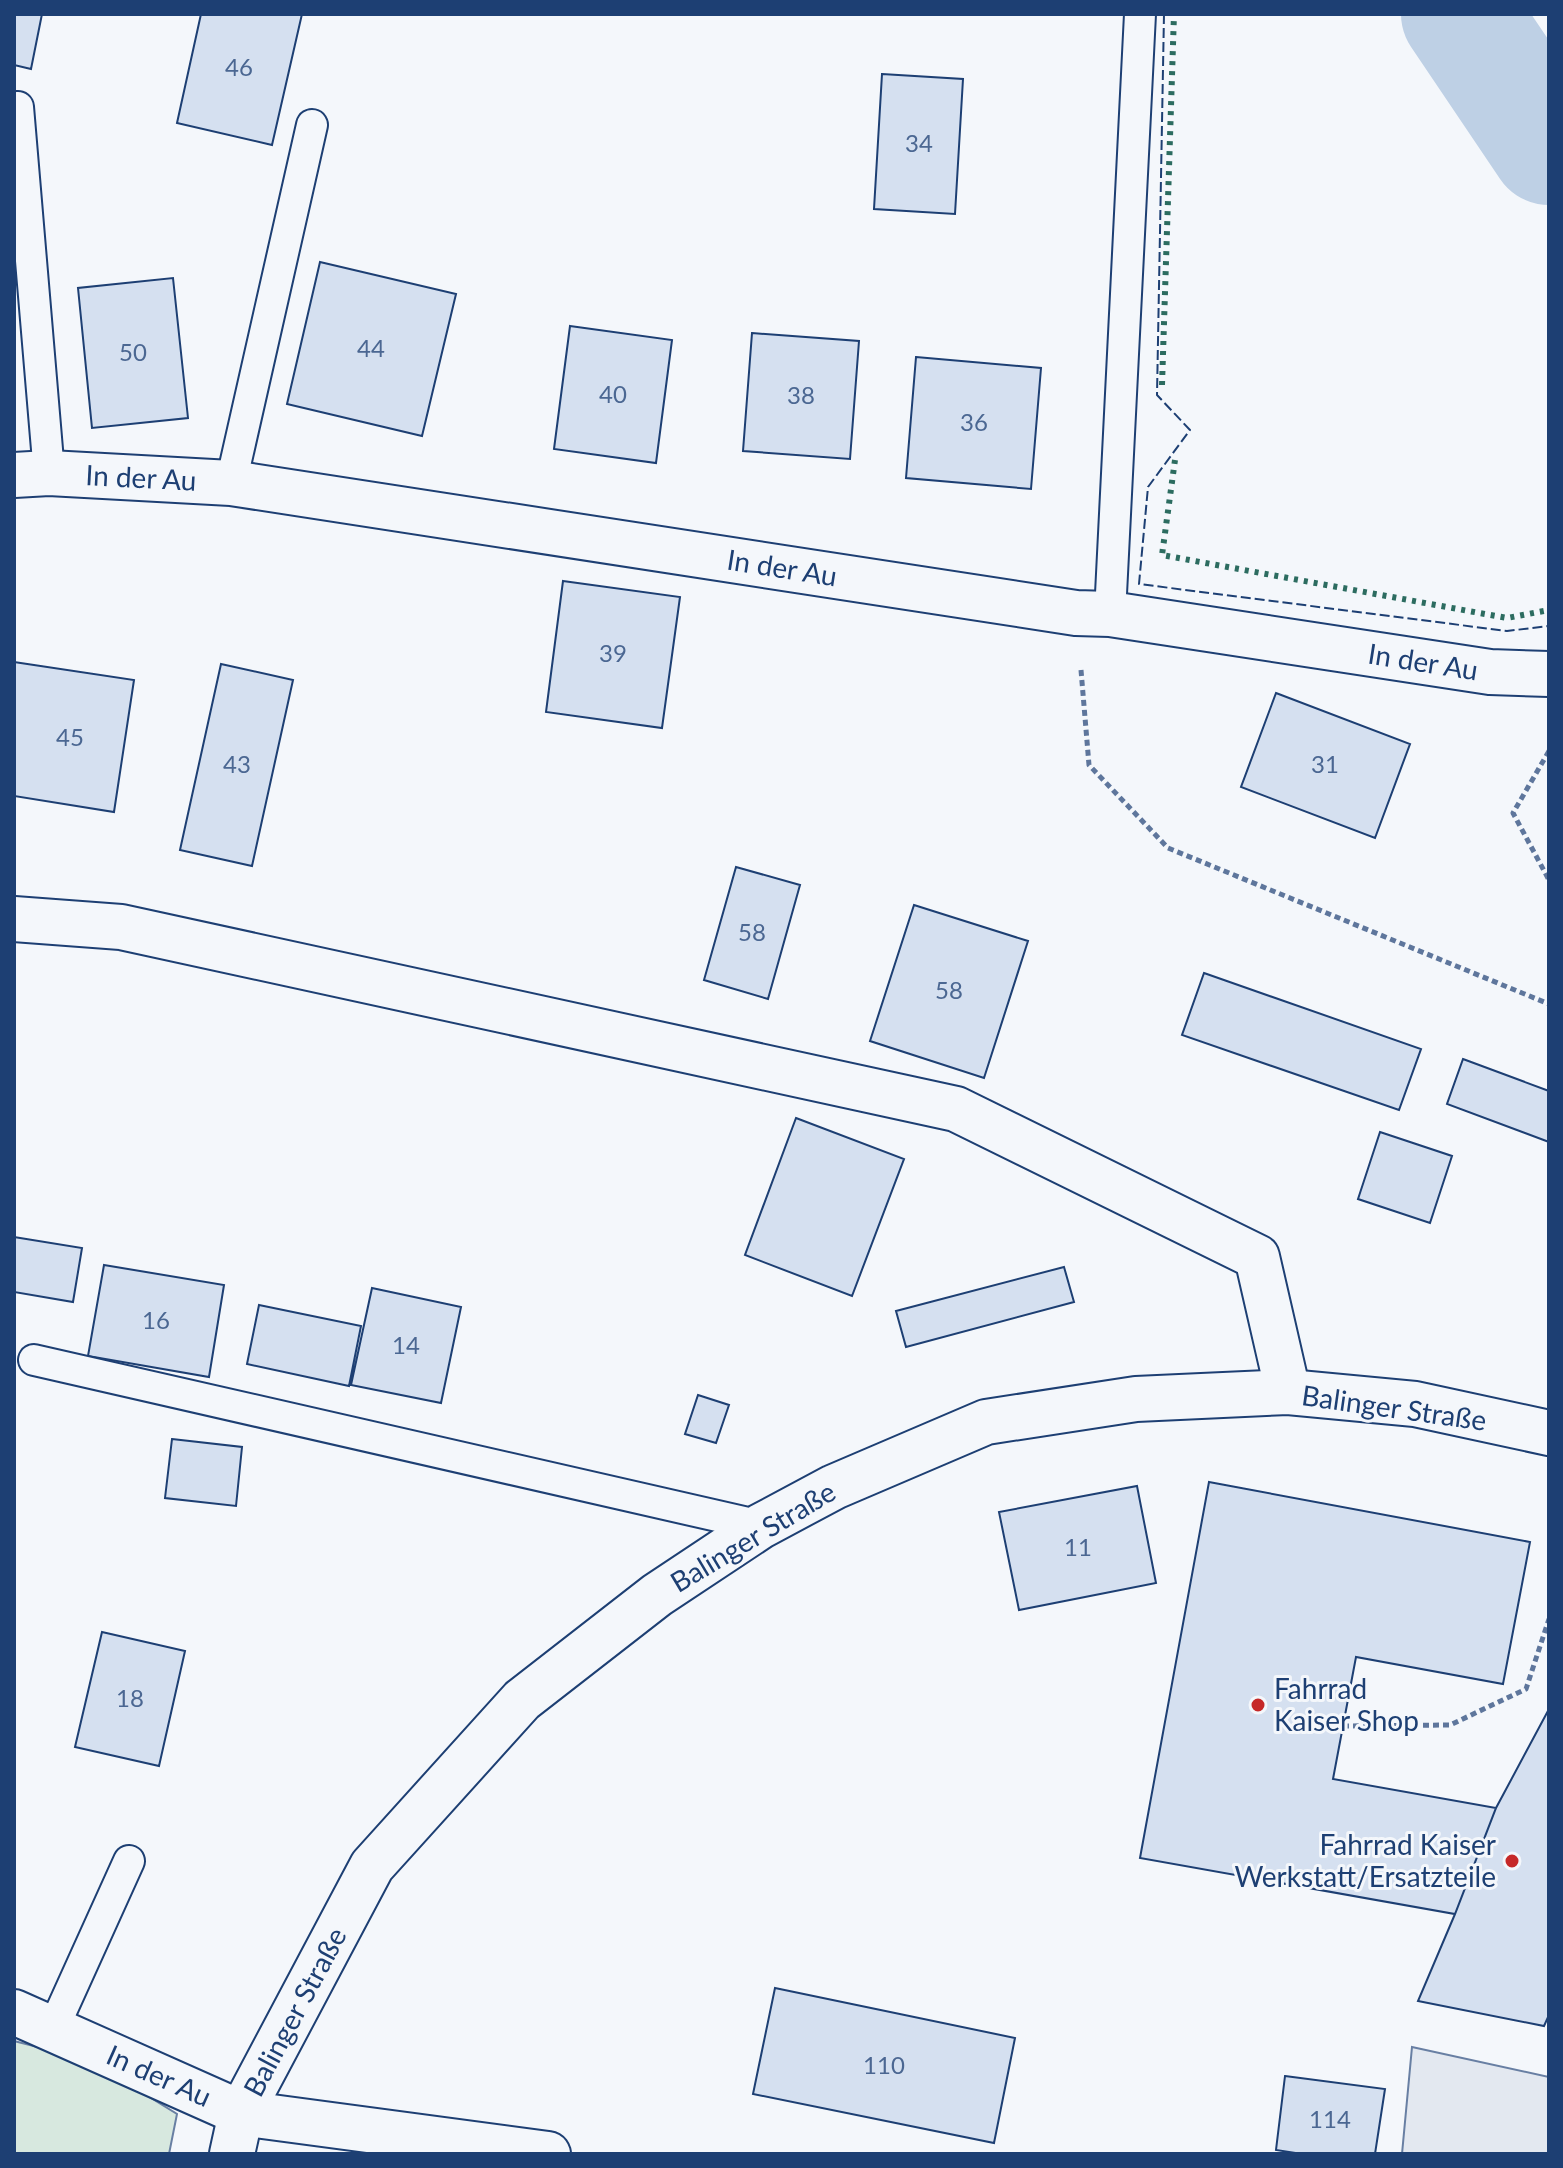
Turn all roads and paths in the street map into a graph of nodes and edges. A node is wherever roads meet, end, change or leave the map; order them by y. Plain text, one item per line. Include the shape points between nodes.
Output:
1 (1140, 14) edge
2 (18, 107) dead end
3 (312, 125) dead end
4 (32, 474) edge
5 (231, 483) junction
6 (1093, 614) junction
7 (1549, 674) edge
8 (1549, 751) edge
9 (1549, 880) edge
10 (14, 919) edge
11 (1549, 1004) edge
12 (34, 1360) dead end
13 (1288, 1392) junction
14 (1549, 1433) edge
15 (761, 1526) junction
16 (1549, 1619) edge
17 (1343, 1726) dead end
18 (129, 1861) dead end
19 (33, 2020) edge
20 (236, 2134) edge
21 (548, 2154) edge

1 - 6 lane
2 - 4 lane
3 - 5 lane
4 - 5 street, In der Au
5 - 6 street, In der Au
6 - 7 street, In der Au via 1490,672
6 - 11 path via 1089,765 1168,848
8 - 9 path via 1513,813
10 - 13 street via 121,927 956,1109 1257,1257
12 - 15 lane
13 - 14 street, Balinger Straße via 1415,1404
13 - 15 street, Balinger Straße via 1136,1399 986,1422 834,1487
15 - 20 street, Balinger Straße via 657,1595 522,1700 372,1866
16 - 17 path via 1526,1689 1450,1725
18 - 19 lane
19 - 20 street, In der Au
20 - 21 street, In der Au

